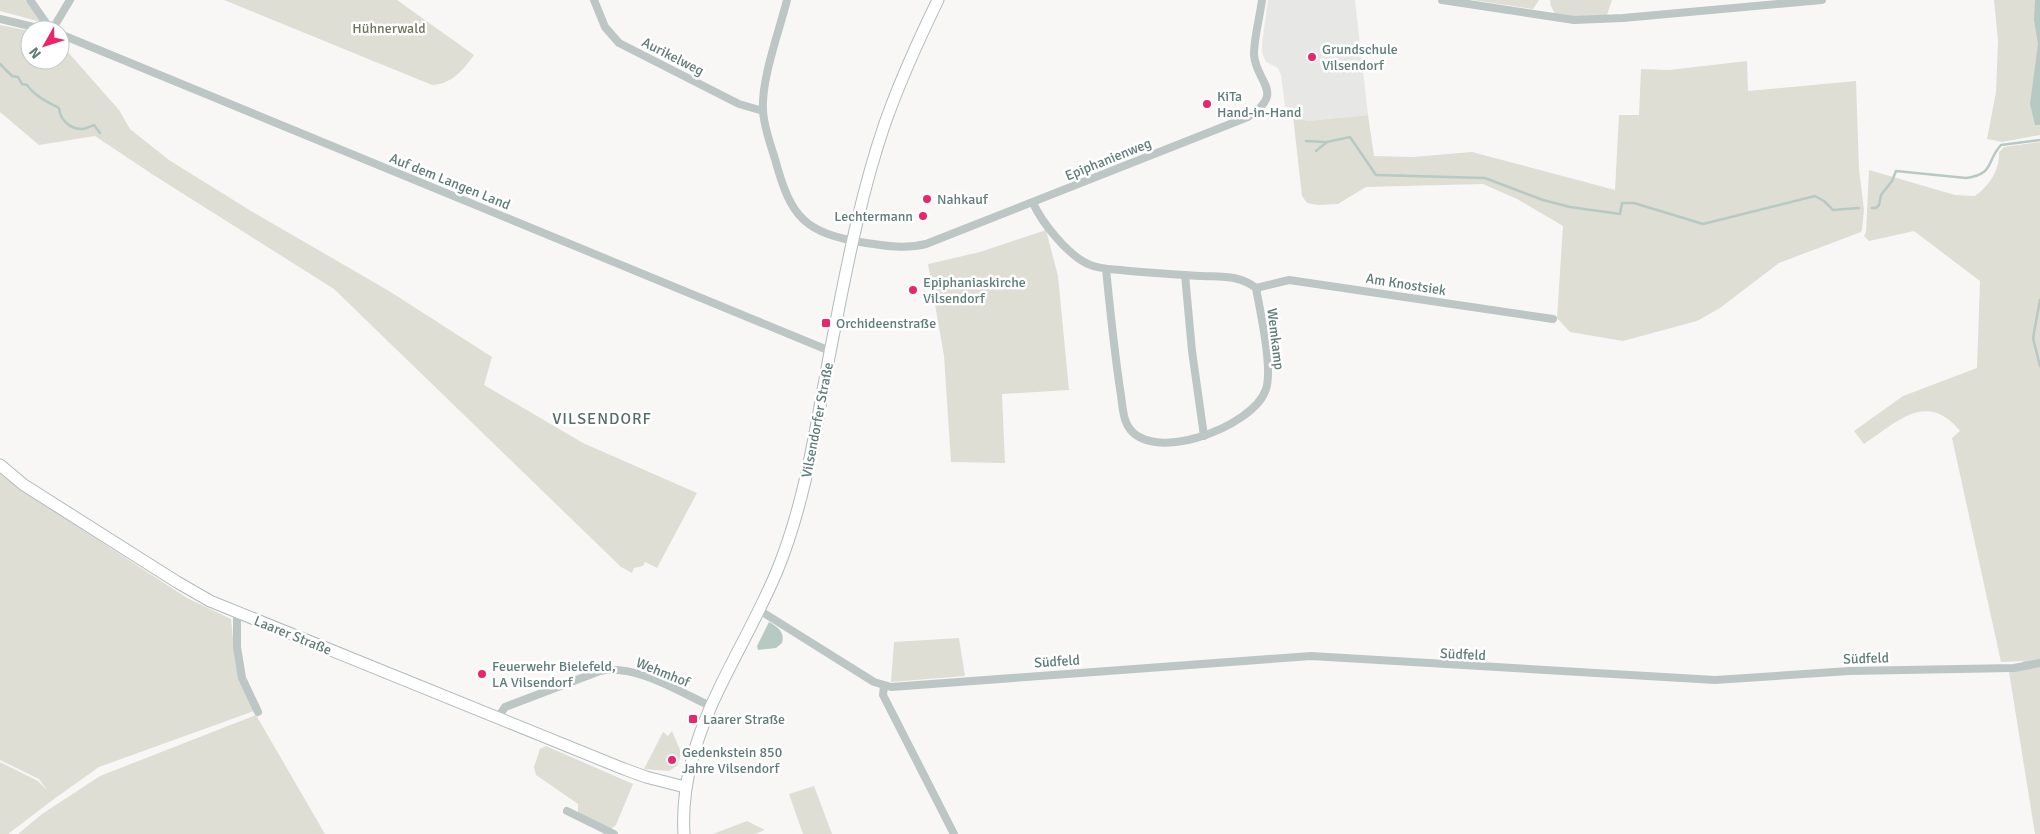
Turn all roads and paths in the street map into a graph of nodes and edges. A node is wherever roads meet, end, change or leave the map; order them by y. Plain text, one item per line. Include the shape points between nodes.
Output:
1 (30, 0) edge
2 (70, 0) edge
3 (594, 0) edge
4 (787, 0) edge
5 (938, 0) edge
6 (1262, 0) edge
7 (1442, 0) edge
8 (1822, 0) edge
9 (0, 19) edge
10 (44, 20) edge
11 (57, 20) edge
12 (20, 24) edge
13 (70, 38) edge
14 (763, 111) junction
15 (1033, 203) junction
16 (853, 241) junction
17 (1106, 268) junction
18 (1185, 275) junction
19 (1256, 288) junction
20 (1553, 319) dead end
21 (830, 351) junction
22 (1204, 436) junction
23 (0, 465) edge
24 (759, 610) junction
25 (236, 612) junction
26 (2040, 663) edge
27 (884, 686) junction
28 (710, 706) junction
29 (258, 712) dead end
30 (497, 719) junction
31 (685, 787) junction
32 (567, 811) dead end
33 (614, 834) edge
34 (684, 834) edge
35 (954, 834) edge

1 - 10 street
2 - 11 street
3 - 14 street, Aurikelweg via 605,27 619,43 739,104
4 - 14 street via 766,82
5 - 16 main road, Vilsendorfer Straße via 884,127
6 - 15 street, Epiphanienweg via 1254,54 1267,91 1259,110
7 - 8 street via 1574,20 1632,18
9 - 12 street
13 - 21 street, Auf dem Langen Land
14 - 16 street via 779,175 793,208 818,230
15 - 16 street, Epiphanienweg via 916,247 897,248
15 - 17 street via 1051,229 1078,258 1090,265
16 - 21 main road, Vilsendorfer Straße
17 - 18 street
17 - 22 street, Wemkamp via 1126,422 1142,439 1174,442
18 - 19 street via 1237,277
18 - 22 street
19 - 20 street, Am Knostsiek via 1289,280
19 - 22 street, Wemkamp via 1265,343 1266,390 1259,401 1233,424
21 - 24 main road, Vilsendorfer Straße via 801,501 782,558
23 - 25 main road, Laarer Straße via 24,485 177,582
24 - 27 street
24 - 28 main road, Vilsendorfer Straße
25 - 29 street, Laarer Straße via 242,678
25 - 30 main road, Laarer Straße
26 - 27 street, Südfeld via 2014,668 1849,670 1715,680 1311,656
27 - 35 street via 883,695
28 - 30 street, Wehmhof via 644,675 612,669 505,706
28 - 31 main road, Vilsendorfer Straße
30 - 31 main road, Laarer Straße via 636,774
31 - 34 main road, Vilsendorfer Straße
32 - 33 street

